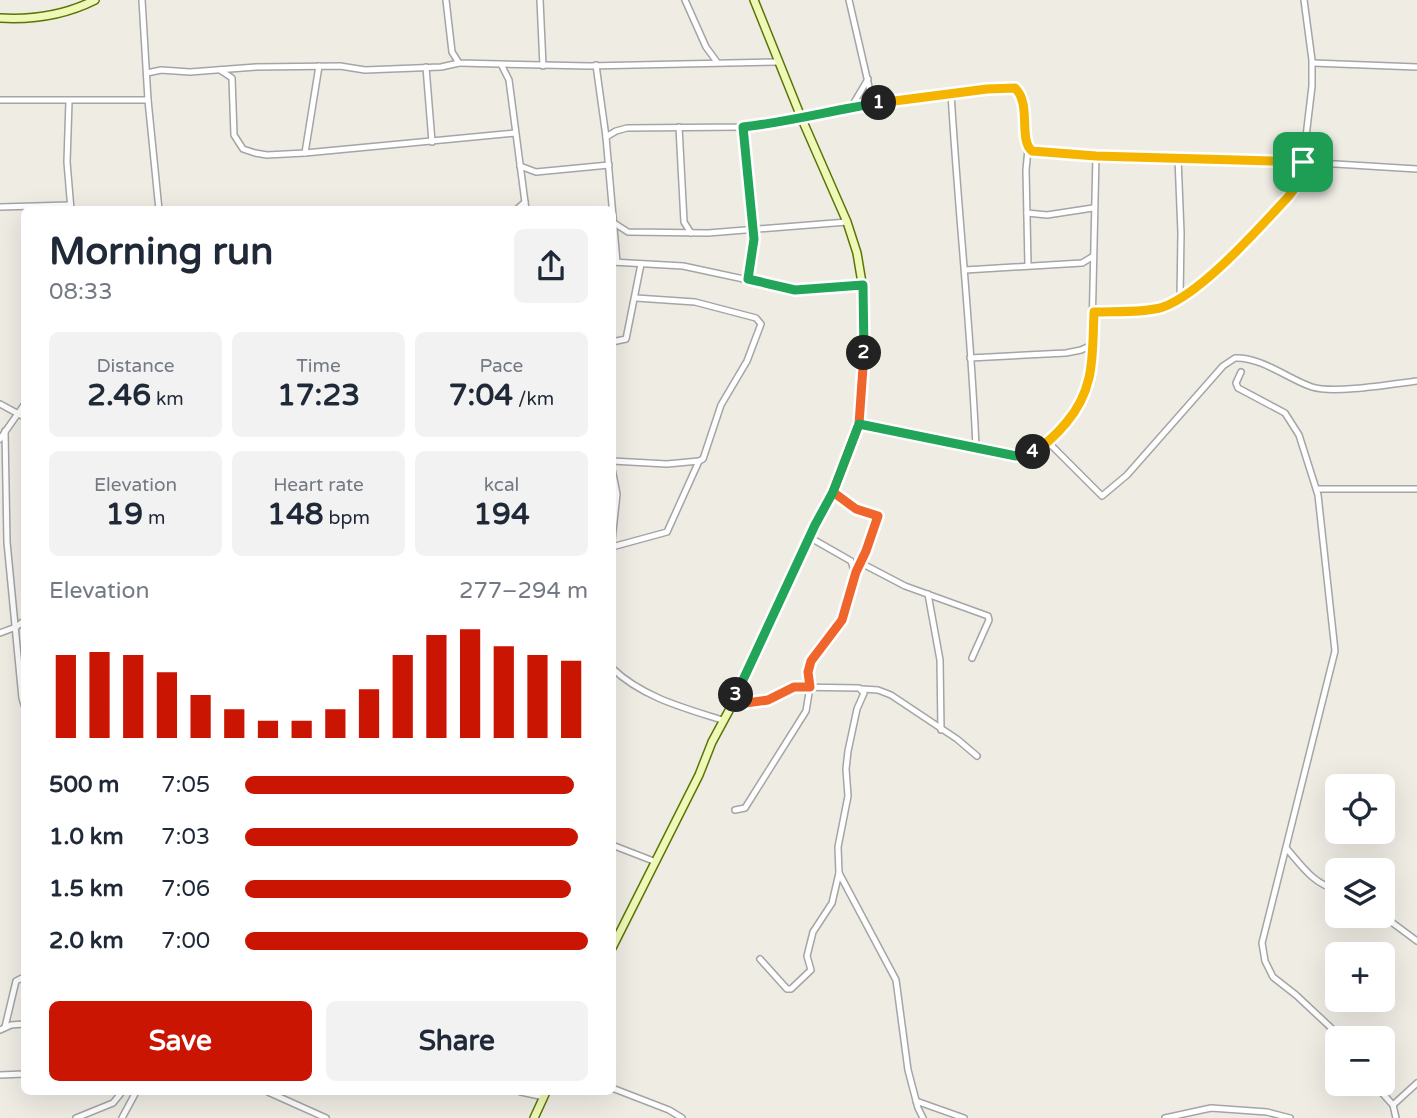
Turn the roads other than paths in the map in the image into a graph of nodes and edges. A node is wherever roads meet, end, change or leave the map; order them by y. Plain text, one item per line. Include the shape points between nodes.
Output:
1 (95, 0) edge
2 (142, 0) edge
3 (446, 0) edge
4 (540, 0) edge
5 (685, 0) edge
6 (754, 0) edge
7 (849, 0) edge
8 (1304, 0) edge
9 (0, 18) edge
10 (717, 62) junction
11 (779, 62) junction
12 (459, 63) junction
13 (1312, 63) junction
14 (502, 65) junction
15 (596, 65) junction
16 (319, 66) junction
17 (543, 66) junction
18 (1417, 66) edge
19 (426, 67) junction
20 (220, 70) junction
21 (147, 73) junction
22 (868, 79) junction
23 (951, 93) junction
24 (0, 100) edge
25 (148, 100) junction
26 (69, 101) junction
27 (873, 104) junction
28 (852, 106) junction
29 (801, 117) junction
30 (679, 127) junction
31 (743, 127) junction
32 (515, 134) junction
33 (606, 137) junction
34 (432, 142) junction
35 (1028, 149) junction
36 (305, 153) junction
37 (1096, 156) junction
38 (1178, 158) junction
39 (1303, 162) junction
40 (609, 164) junction
41 (520, 166) junction
42 (1417, 169) edge
43 (532, 171) junction
44 (523, 182) junction
45 (525, 202) junction
46 (71, 206) edge
47 (159, 206) edge
48 (520, 206) edge
49 (526, 206) edge
50 (613, 206) edge
51 (0, 207) edge
52 (21, 207) edge
53 (1093, 208) junction
54 (1027, 213) junction
55 (847, 222) junction
56 (616, 224) edge
57 (754, 230) junction
58 (628, 232) junction
59 (691, 233) junction
60 (616, 238) edge
61 (1092, 257) junction
62 (616, 262) edge
63 (1082, 263) junction
64 (641, 264) junction
65 (1028, 265) junction
66 (965, 270) junction
67 (1092, 271) junction
68 (748, 279) junction
69 (863, 285) junction
70 (636, 298) junction
71 (1180, 299) junction
72 (1094, 312) junction
73 (616, 341) edge
74 (1092, 345) junction
75 (970, 358) junction
76 (1241, 372) dead end
77 (1417, 381) edge
78 (0, 404) edge
79 (21, 415) edge
80 (859, 424) junction
81 (5, 431) junction
82 (0, 439) edge
83 (1049, 443) junction
84 (976, 447) junction
85 (616, 461) edge
86 (699, 461) junction
87 (1317, 489) junction
88 (1417, 489) edge
89 (833, 492) junction
90 (809, 537) junction
91 (616, 546) edge
92 (861, 563) junction
93 (856, 572) junction
94 (928, 594) junction
95 (21, 623) edge
96 (16, 627) junction
97 (0, 633) edge
98 (972, 658) dead end
99 (616, 670) edge
100 (21, 686) edge
101 (810, 687) junction
102 (862, 689) junction
103 (732, 705) junction
104 (722, 720) junction
105 (941, 730) junction
106 (977, 756) dead end
107 (735, 810) dead end
108 (616, 847) edge
109 (1287, 849) junction
110 (656, 862) junction
111 (839, 873) junction
112 (1325, 887) edge
113 (1395, 925) edge
114 (616, 940) edge
115 (1417, 941) edge
116 (760, 959) dead end
117 (21, 978) edge
118 (21, 1025) edge
119 (1329, 1026) edge
120 (3, 1028) edge
121 (21, 1074) edge
122 (0, 1075) edge
123 (1417, 1083) edge
124 (616, 1090) edge
125 (119, 1095) edge
126 (134, 1095) edge
127 (275, 1095) edge
128 (545, 1095) edge
129 (1385, 1096) edge
130 (916, 1101) junction
131 (1393, 1105) junction
132 (1211, 1108) junction
133 (76, 1118) edge
134 (122, 1118) edge
135 (326, 1118) edge
136 (534, 1118) edge
137 (682, 1118) edge
138 (923, 1118) edge
139 (964, 1118) edge
140 (1165, 1118) edge
141 (1211, 1118) edge
142 (1290, 1118) edge
143 (1396, 1118) edge

1 - 9 main road via 48,16
2 - 21 street
3 - 12 street via 452,52
4 - 17 street
5 - 10 street
6 - 11 main road
7 - 22 street
8 - 13 street
10 - 11 street
10 - 15 street
11 - 29 main road
12 - 14 street
12 - 19 street
13 - 18 street
13 - 39 street
14 - 17 street
14 - 32 street via 509,80
15 - 17 street
15 - 33 street
16 - 19 street via 365,70
16 - 20 street
16 - 36 street
19 - 34 street
20 - 21 street
20 - 36 street via 232,78 234,135 243,149 267,155
21 - 25 street
22 - 27 street
22 - 28 street
23 - 27 street
23 - 35 street via 1015,88 1022,97
23 - 66 street
24 - 26 street
25 - 26 street
25 - 47 street
26 - 46 street
27 - 28 street
28 - 29 street
29 - 31 street
29 - 55 main road
30 - 31 street
30 - 33 street via 628,128
30 - 59 street via 684,222
31 - 57 street
32 - 34 street
32 - 41 street
33 - 40 street
34 - 36 street
35 - 37 street
35 - 54 street
37 - 38 street
37 - 53 street
38 - 39 street
38 - 71 street
39 - 42 street
39 - 71 street via 1297,185 1288,197
40 - 43 street
40 - 50 street
41 - 43 street
41 - 44 street
43 - 44 street
44 - 45 street
45 - 48 street
45 - 49 street
51 - 52 street
53 - 54 street via 1047,215
53 - 61 street
54 - 65 street
55 - 57 street
55 - 69 main road
56 - 58 street
57 - 59 street
57 - 68 street
58 - 59 street
58 - 60 street
61 - 63 street
61 - 67 street
62 - 64 street
63 - 65 street
63 - 67 street
64 - 68 street via 682,266
64 - 70 street
65 - 66 street
66 - 75 street
67 - 72 street
68 - 69 street via 795,290
69 - 80 main road via 864,382
70 - 73 street via 626,339
70 - 86 street via 695,302 760,322 747,361 721,405 704,458
71 - 72 street via 1161,308
72 - 74 street
74 - 75 street via 1066,353
74 - 83 street via 1088,389
75 - 84 street
76 - 87 street via 1238,388 1289,418
77 - 83 street via 1318,388 1258,362 1235,358 1127,475 1101,496
78 - 79 street
79 - 81 street
80 - 84 street
80 - 89 main road
81 - 82 street
81 - 96 street via 7,542
83 - 84 street via 1016,456
85 - 86 street
86 - 91 street via 667,532
87 - 88 street
87 - 109 street via 1335,659
89 - 90 main road
89 - 92 street via 856,509 878,516
90 - 93 street via 844,554
90 - 103 main road
92 - 93 street
92 - 94 street
93 - 101 street via 840,623 811,661
94 - 98 street via 988,616
94 - 105 street via 940,660
95 - 96 street
96 - 97 street
96 - 100 street
99 - 104 street via 635,686 670,703
101 - 102 street
101 - 103 street via 794,687 768,700
101 - 107 street via 806,710 745,807
102 - 105 street via 891,695
102 - 111 street via 848,751
103 - 104 main road
104 - 110 main road
105 - 106 street
108 - 110 street
109 - 112 street
109 - 119 street via 1262,943 1265,961 1273,977
110 - 114 main road
111 - 116 street via 832,903 813,932 807,956 811,970 787,989
111 - 130 street via 896,980
113 - 115 street
117 - 120 street via 16,981
118 - 120 street
121 - 122 street
123 - 131 street
124 - 137 street
125 - 133 street
126 - 134 street
127 - 135 street
128 - 136 main road
129 - 131 street
130 - 138 street
130 - 139 street
131 - 143 street
132 - 140 street
132 - 141 street
132 - 142 street

